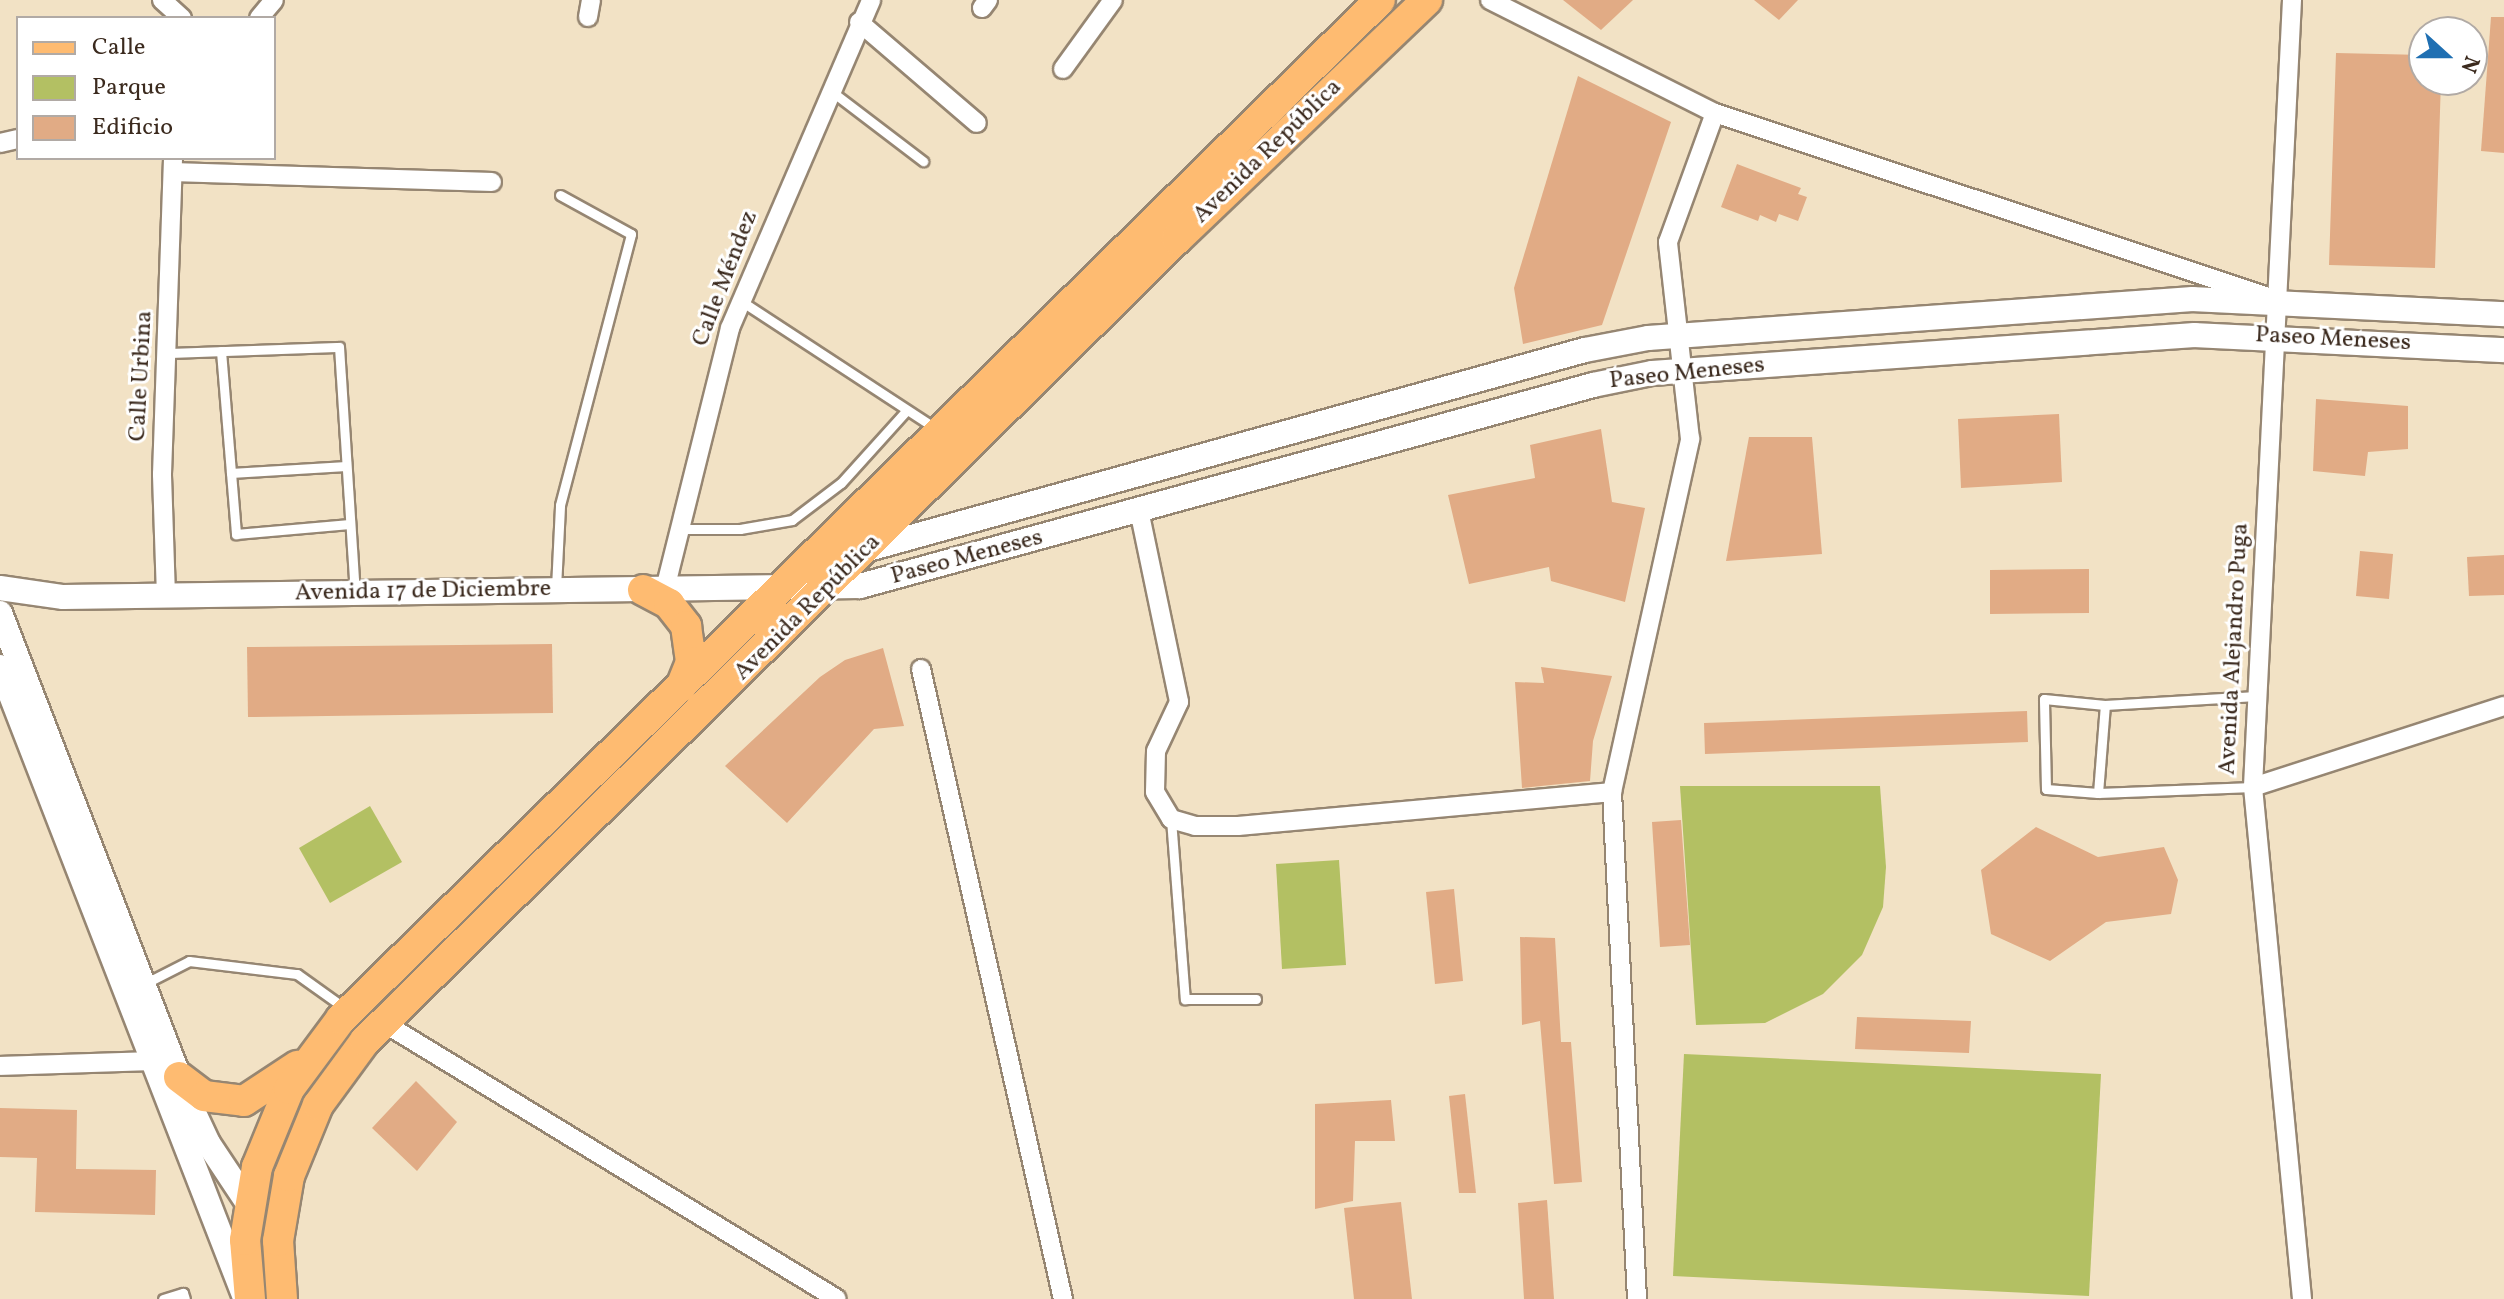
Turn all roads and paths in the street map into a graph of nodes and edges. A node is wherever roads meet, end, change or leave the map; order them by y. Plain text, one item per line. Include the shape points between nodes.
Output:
1 (162, 0) edge
2 (274, 0) edge
3 (871, 0) edge
4 (1113, 0) edge
5 (1380, 0) edge
6 (1427, 0) edge
7 (1490, 0) edge
8 (2292, 0) edge
9 (180, 16) edge
10 (261, 16) edge
11 (859, 22) junction
12 (1063, 69) dead end
13 (828, 89) junction
14 (1715, 113) junction
15 (977, 123) dead end
16 (923, 161) dead end
17 (173, 165) edge
18 (492, 182) dead end
19 (560, 195) dead end
20 (741, 301) junction
21 (2278, 301) junction
22 (2504, 314) edge
23 (1681, 336) junction
24 (2276, 337) junction
25 (2504, 350) edge
26 (221, 351) junction
27 (167, 353) junction
28 (1683, 371) junction
29 (907, 410) junction
30 (940, 431) junction
31 (346, 466) junction
32 (231, 473) junction
33 (1139, 510) junction
34 (350, 524) junction
35 (679, 529) junction
36 (869, 548) junction
37 (829, 587) junction
38 (0, 588) edge
39 (783, 588) junction
40 (654, 590) junction
41 (556, 591) junction
42 (355, 593) junction
43 (166, 596) junction
44 (63, 597) junction
45 (0, 612) edge
46 (0, 667) edge
47 (921, 669) dead end
48 (678, 691) junction
49 (2256, 696) junction
50 (2105, 705) junction
51 (2504, 706) edge
52 (2253, 787) junction
53 (1612, 792) junction
54 (2098, 793) junction
55 (1171, 819) junction
56 (143, 984) junction
57 (1256, 999) dead end
58 (350, 1011) junction
59 (384, 1023) junction
60 (311, 1055) junction
61 (152, 1061) junction
62 (0, 1066) edge
63 (179, 1077) junction
64 (249, 1205) junction
65 (279, 1267) junction
66 (163, 1299) edge
67 (185, 1299) edge
68 (248, 1299) edge
69 (282, 1299) edge
70 (837, 1299) edge
71 (1063, 1299) edge
72 (1637, 1299) edge
73 (2302, 1299) edge

1 - 9 street
2 - 10 street
3 - 11 street, Calle Méndez
4 - 12 street
5 - 30 main road, Avenida República
6 - 36 main road, Avenida República via 1177,239
7 - 14 street
8 - 21 street, Avenida Alejandro Puga
11 - 13 street, Calle Méndez
11 - 15 street
13 - 16 lane
13 - 20 street, Calle Méndez
14 - 21 street
14 - 23 street via 1668,242
17 - 18 street
17 - 27 street, Calle Urbina
19 - 41 lane via 631,234 560,505
20 - 29 lane
20 - 35 street, Calle Méndez via 719,362
21 - 22 street, Paseo Meneses
21 - 23 street, Paseo Meneses via 2193,299
21 - 24 street, Avenida Alejandro Puga
23 - 28 street
23 - 36 street, Paseo Meneses via 1585,350
24 - 25 street, Paseo Meneses
24 - 28 street, Paseo Meneses via 2195,335
24 - 49 street, Avenida Alejandro Puga
26 - 27 lane
26 - 31 lane via 339,347
26 - 32 lane
27 - 43 street, Calle Urbina via 162,474
28 - 33 street, Paseo Meneses via 1593,385
28 - 53 street via 1690,439
29 - 30 lane
29 - 35 lane via 841,483 804,514 770,525
30 - 39 main road, Avenida República
31 - 32 lane
31 - 34 lane
32 - 34 lane via 236,534
33 - 37 street, Paseo Meneses via 888,579
33 - 55 street via 1179,702 1156,751 1155,792
34 - 42 lane
35 - 40 street, Calle Méndez
36 - 37 main road, Avenida República
36 - 39 street, Paseo Meneses
37 - 39 street, Paseo Meneses
37 - 59 main road, Avenida República
38 - 44 street, Avenida 17 de Diciembre
39 - 40 street, Avenida 17 de Diciembre
39 - 48 main road, Avenida República
40 - 41 street, Avenida 17 de Diciembre
40 - 48 main road via 686,626 691,662
41 - 42 street, Avenida 17 de Diciembre
42 - 43 street, Avenida 17 de Diciembre
43 - 44 street, Avenida 17 de Diciembre
44 - 45 street, Avenida 17 de Diciembre
45 - 56 street
46 - 61 street
47 - 71 street
48 - 58 main road, Avenida República
49 - 50 lane
49 - 52 street, Avenida Alejandro Puga
50 - 54 lane
50 - 54 lane via 2044,699 2046,789
51 - 52 street
52 - 54 lane
52 - 73 street, Avenida Alejandro Puga
53 - 55 street via 1238,826 1195,826
53 - 72 street
55 - 57 lane via 1185,999
56 - 58 lane via 189,961 297,974
56 - 63 street
58 - 60 main road, Avenida República
59 - 65 main road, Avenida República via 337,1074 303,1135 281,1210
59 - 70 street
60 - 63 main road via 244,1101 204,1096
60 - 64 main road via 273,1123
61 - 62 street
61 - 68 street
63 - 64 street via 208,1143
64 - 65 main road
64 - 68 main road
65 - 69 main road
66 - 67 lane via 183,1293

